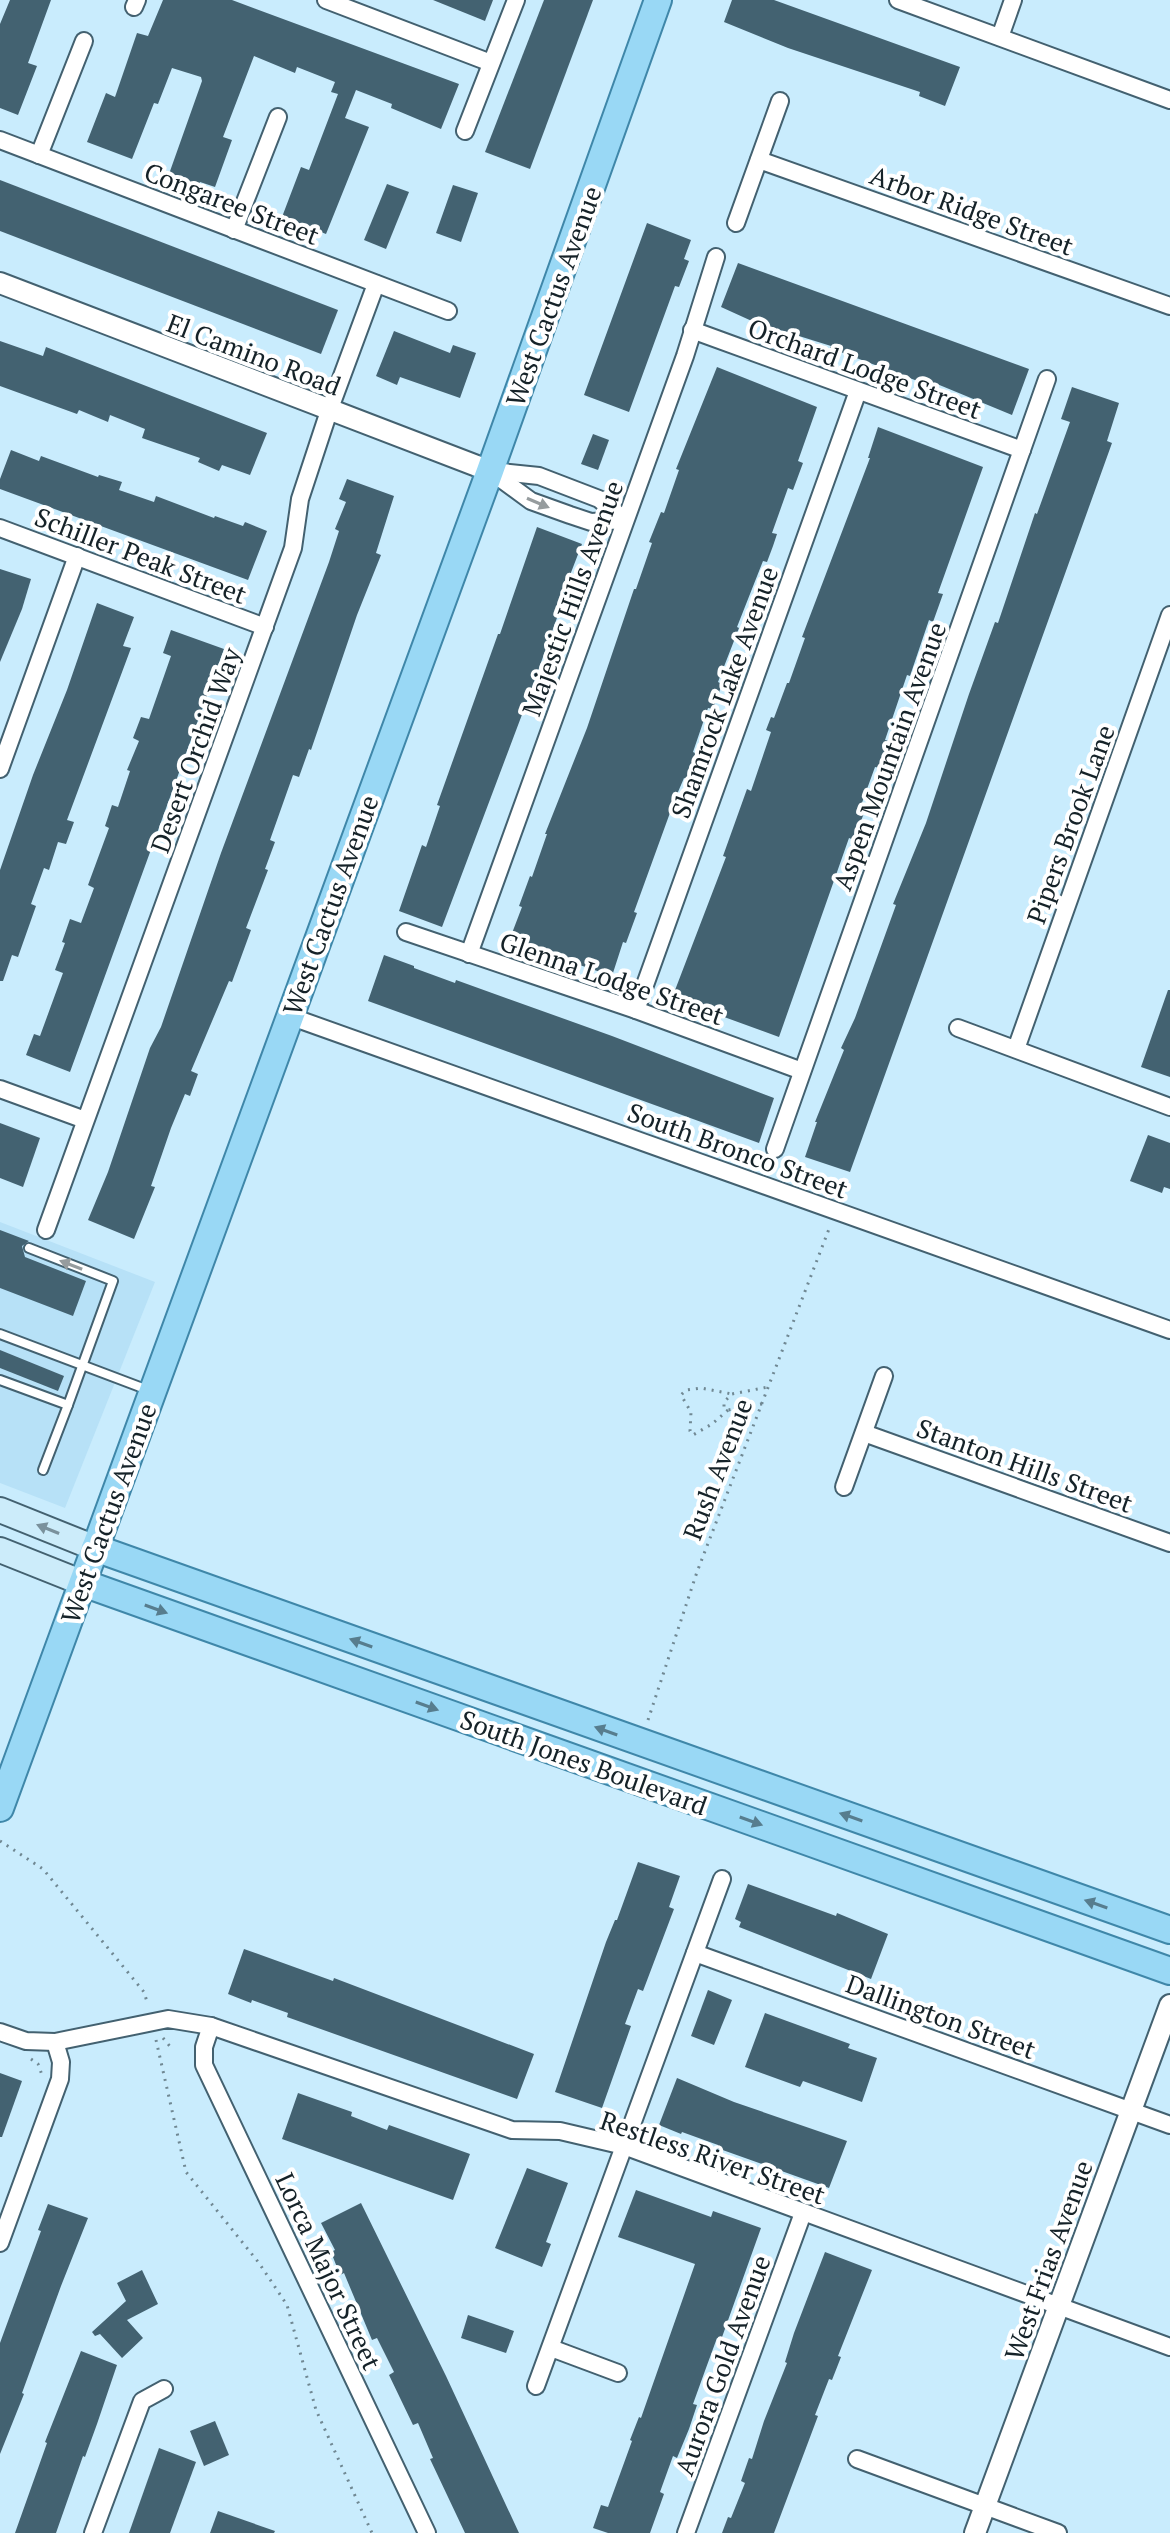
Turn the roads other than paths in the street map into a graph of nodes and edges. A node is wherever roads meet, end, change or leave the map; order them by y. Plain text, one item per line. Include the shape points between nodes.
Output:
1 (326, 0) edge
2 (516, 0) edge
3 (658, 0) edge
4 (898, 0) edge
5 (1013, 0) edge
6 (1000, 37) junction
7 (84, 41) dead end
8 (491, 63) junction
9 (1170, 100) edge
10 (780, 101) dead end
11 (278, 117) dead end
12 (465, 131) dead end
13 (0, 140) edge
14 (39, 155) junction
15 (759, 160) junction
16 (736, 223) dead end
17 (234, 230) junction
18 (716, 257) dead end
19 (0, 283) edge
20 (376, 284) junction
21 (1170, 306) edge
22 (448, 311) dead end
23 (692, 330) junction
24 (1047, 379) dead end
25 (858, 391) junction
26 (329, 411) junction
27 (1022, 450) junction
28 (490, 471) junction
29 (579, 491) junction
30 (570, 515) junction
31 (625, 520) junction
32 (0, 528) edge
33 (77, 556) junction
34 (1170, 615) edge
35 (265, 627) junction
36 (0, 769) edge
37 (406, 932) dead end
38 (469, 954) junction
39 (636, 1010) junction
40 (289, 1016) junction
41 (958, 1028) dead end
42 (1016, 1049) junction
43 (802, 1071) junction
44 (0, 1089) edge
45 (1170, 1107) edge
46 (85, 1120) junction
47 (775, 1149) dead end
48 (46, 1230) dead end
49 (29, 1248) dead end
50 (1170, 1330) edge
51 (0, 1334) edge
52 (82, 1366) junction
53 (884, 1376) dead end
54 (0, 1380) edge
55 (152, 1391) junction
56 (68, 1405) junction
57 (864, 1433) junction
58 (43, 1470) dead end
59 (844, 1487) dead end
60 (0, 1510) edge
61 (1170, 1543) edge
62 (95, 1548) junction
63 (0, 1550) edge
64 (83, 1583) junction
65 (0, 1808) edge
66 (722, 1879) dead end
67 (1170, 1930) edge
68 (695, 1953) junction
69 (1170, 1971) edge
70 (1170, 2005) edge
71 (211, 2026) junction
72 (0, 2032) edge
73 (55, 2042) junction
74 (1131, 2111) junction
75 (1170, 2125) edge
76 (624, 2146) junction
77 (803, 2213) junction
78 (0, 2243) edge
79 (1059, 2307) junction
80 (1170, 2347) edge
81 (551, 2348) junction
82 (618, 2373) dead end
83 (536, 2386) dead end
84 (164, 2389) dead end
85 (857, 2459) dead end
86 (985, 2506) junction
87 (93, 2533) edge
88 (427, 2533) edge
89 (686, 2533) edge
90 (975, 2533) edge
91 (1058, 2533) edge

1 - 8 street
2 - 8 street
3 - 28 main road, West Cactus Avenue
4 - 6 street
5 - 6 street
6 - 9 street
7 - 14 street
8 - 12 street
10 - 15 street
11 - 17 street
13 - 14 street, Congaree Street
14 - 17 street, Congaree Street
15 - 16 street
15 - 21 street, Arbor Ridge Street
17 - 20 street, Congaree Street
18 - 23 street, Majestic Hills Avenue
19 - 26 street, El Camino Road
20 - 22 street, Congaree Street
20 - 26 street, Desert Orchid Way
23 - 25 street, Orchard Lodge Street
23 - 31 street, Majestic Hills Avenue
24 - 27 street, Aspen Mountain Avenue
25 - 27 street, Orchard Lodge Street
25 - 39 street, Shamrock Lake Avenue
26 - 28 street, El Camino Road
26 - 35 street, Desert Orchid Way via 300,499 293,548
27 - 43 street, Aspen Mountain Avenue
28 - 29 street, El Camino Road via 539,476
28 -> 30 street, El Camino Road via 531,501
28 - 40 main road, West Cactus Avenue
29 - 30 lane
29 - 31 street, El Camino Road
30 - 31 street, El Camino Road via 591,522
31 - 38 street, Majestic Hills Avenue
32 - 33 street, Schiller Peak Street
33 - 35 street, Schiller Peak Street
33 - 36 street
34 - 42 street, Pipers Brook Lane
35 - 46 street, Desert Orchid Way
37 - 38 street, Glenna Lodge Street
38 - 39 street, Glenna Lodge Street
39 - 43 street, Glenna Lodge Street
40 - 50 street, South Bronco Street
40 - 55 main road, West Cactus Avenue
41 - 42 street
42 - 45 street
43 - 47 street, Aspen Mountain Avenue
44 - 46 street
46 - 48 street, Desert Orchid Way
52 -> 49 lane via 113,1281
51 - 52 lane
52 - 55 lane
52 - 56 lane
53 - 57 street
54 - 56 lane
55 - 62 main road, West Cactus Avenue
56 - 58 lane
57 - 59 street
57 - 61 street, Stanton Hills Street
62 -> 60 main road, South Jones Boulevard
62 - 64 main road, West Cactus Avenue
67 -> 62 main road, South Jones Boulevard
63 - 64 main road, South Jones Boulevard
64 - 65 main road, West Cactus Avenue
64 -> 69 main road, South Jones Boulevard
66 - 68 street
68 - 74 street, Dallington Street
68 - 76 street
70 - 74 street, West Frias Avenue
71 - 73 street, Restless River Street via 179,2019
71 - 76 street, Restless River Street via 512,2130 560,2131
71 - 88 street, Lorca Major Street via 204,2065
72 - 73 street, Restless River Street via 26,2041
73 - 78 street via 60,2079
74 - 75 street, Dallington Street
74 - 79 street, West Frias Avenue
76 - 77 street, Restless River Street
76 - 81 street
77 - 79 street, Restless River Street
77 - 89 street, Aurora Gold Avenue
79 - 80 street, Restless River Street
79 - 86 street, West Frias Avenue
81 - 82 street
81 - 83 street
84 - 87 street via 142,2401
85 - 86 street
86 - 90 street, West Frias Avenue
86 - 91 street

